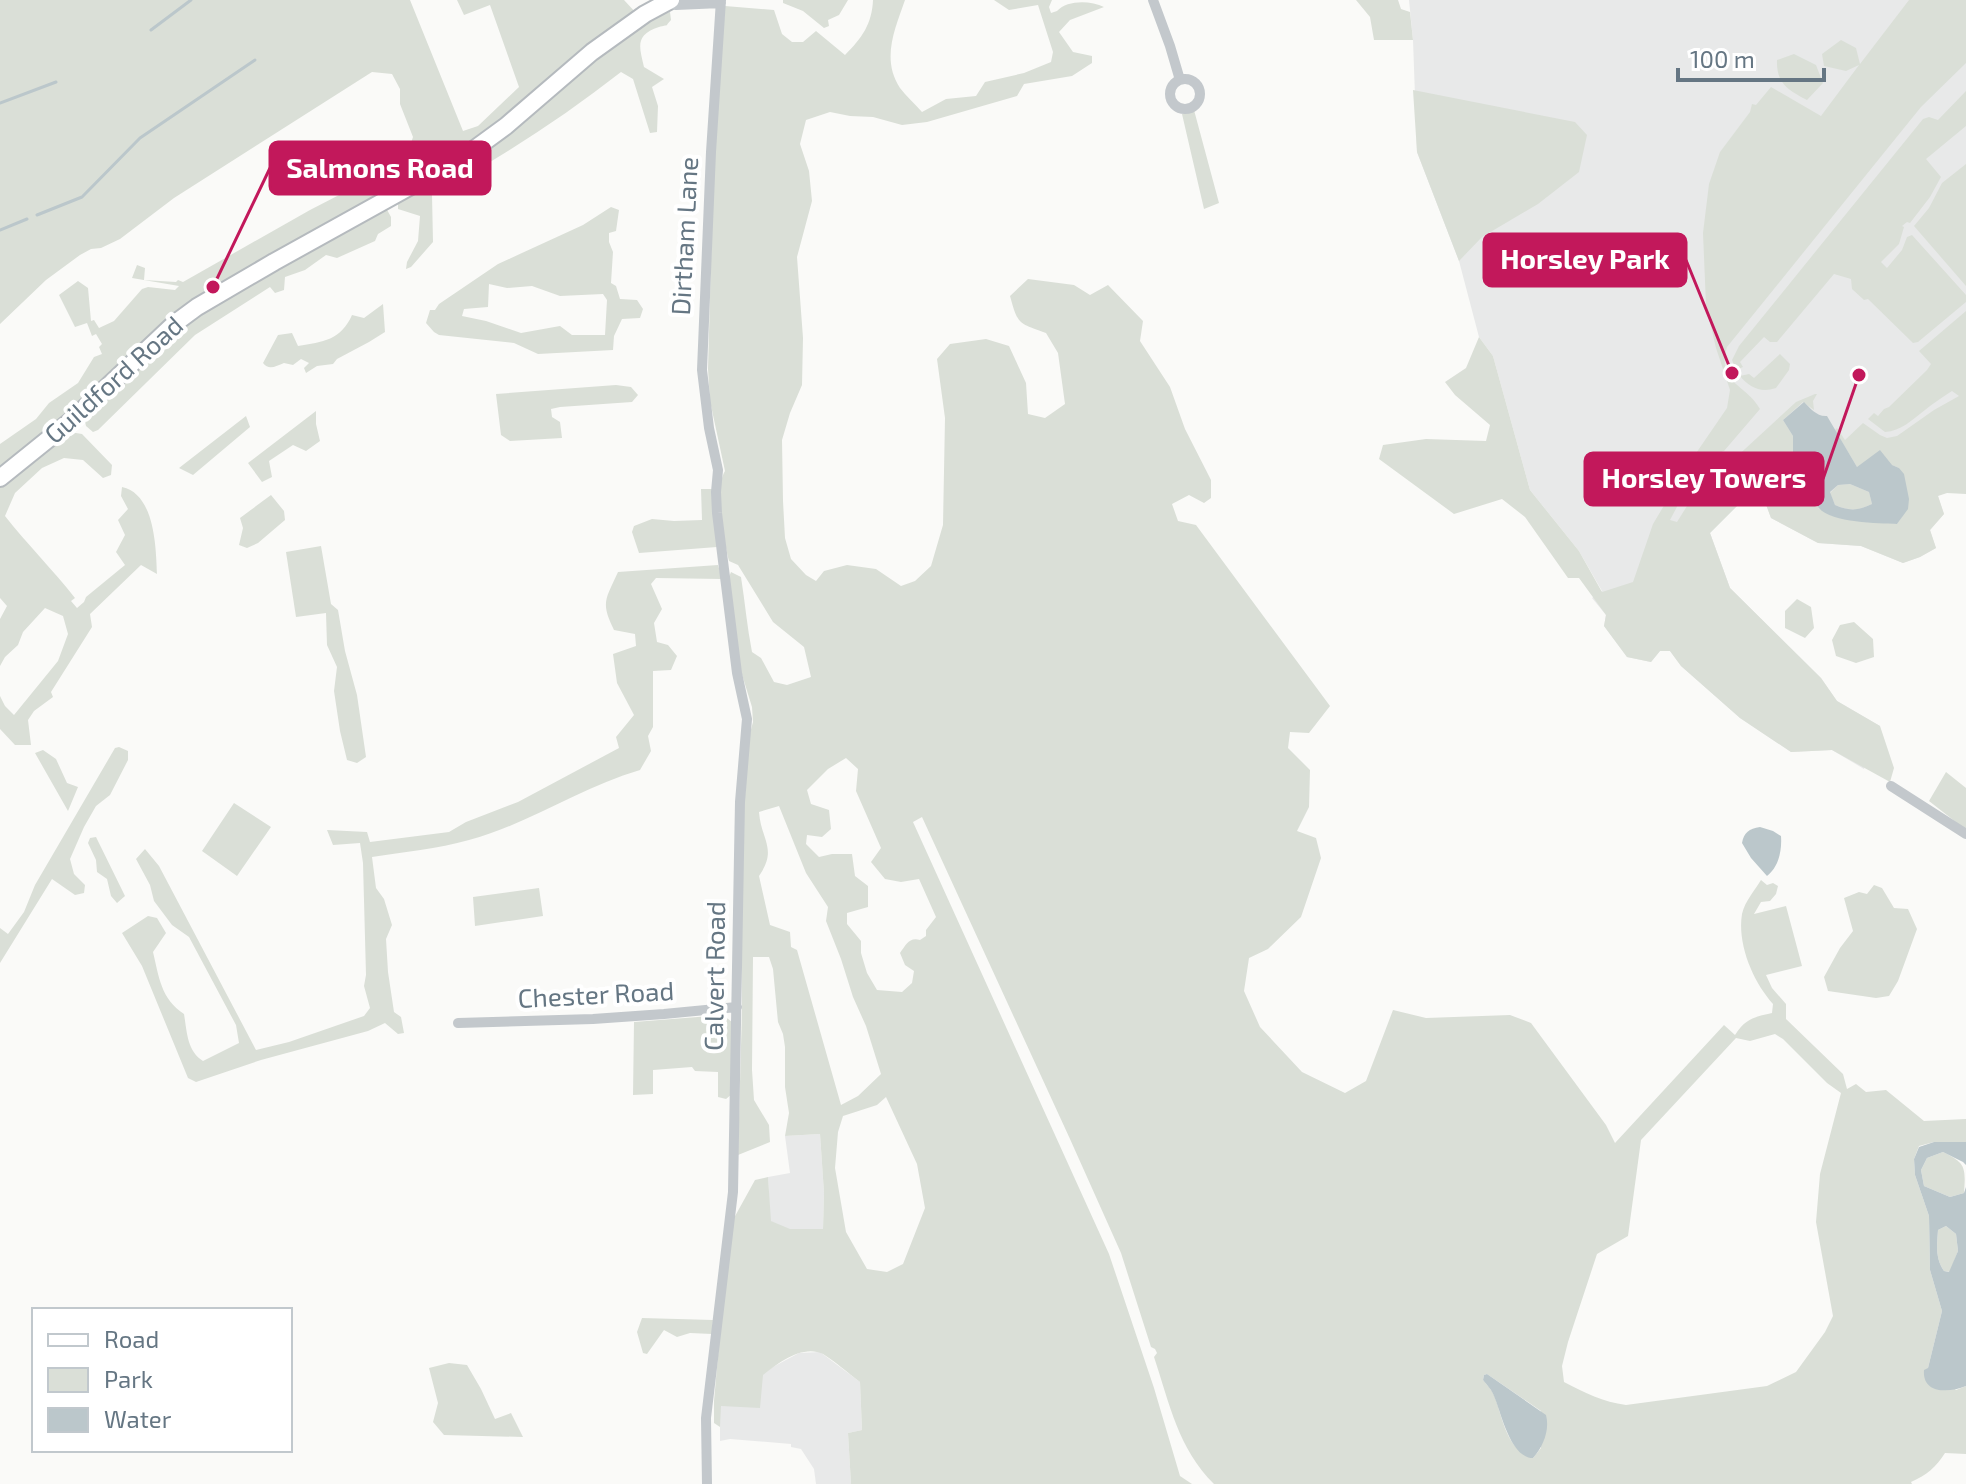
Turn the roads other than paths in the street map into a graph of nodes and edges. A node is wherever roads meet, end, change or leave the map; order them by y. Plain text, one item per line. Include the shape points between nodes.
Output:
1 (1153, 0) edge
2 (669, 1) edge
3 (721, 2) edge
4 (1180, 80) dead end
5 (718, 470) joint
6 (0, 478) edge
7 (1891, 786) dead end
8 (1966, 834) edge
9 (737, 1007) junction
10 (458, 1023) dead end
11 (707, 1484) edge

1 - 4 street
2 - 3 street, Dirtham Lane
2 - 6 main road, Guildford Road via 592,52 465,156 197,307
3 - 5 street, Dirtham Lane via 702,353
5 - 9 street, Calvert Road via 717,513 747,719 740,802
7 - 8 street
9 - 10 street, Chester Road
9 - 11 street, Calvert Road via 732,1204 706,1418

